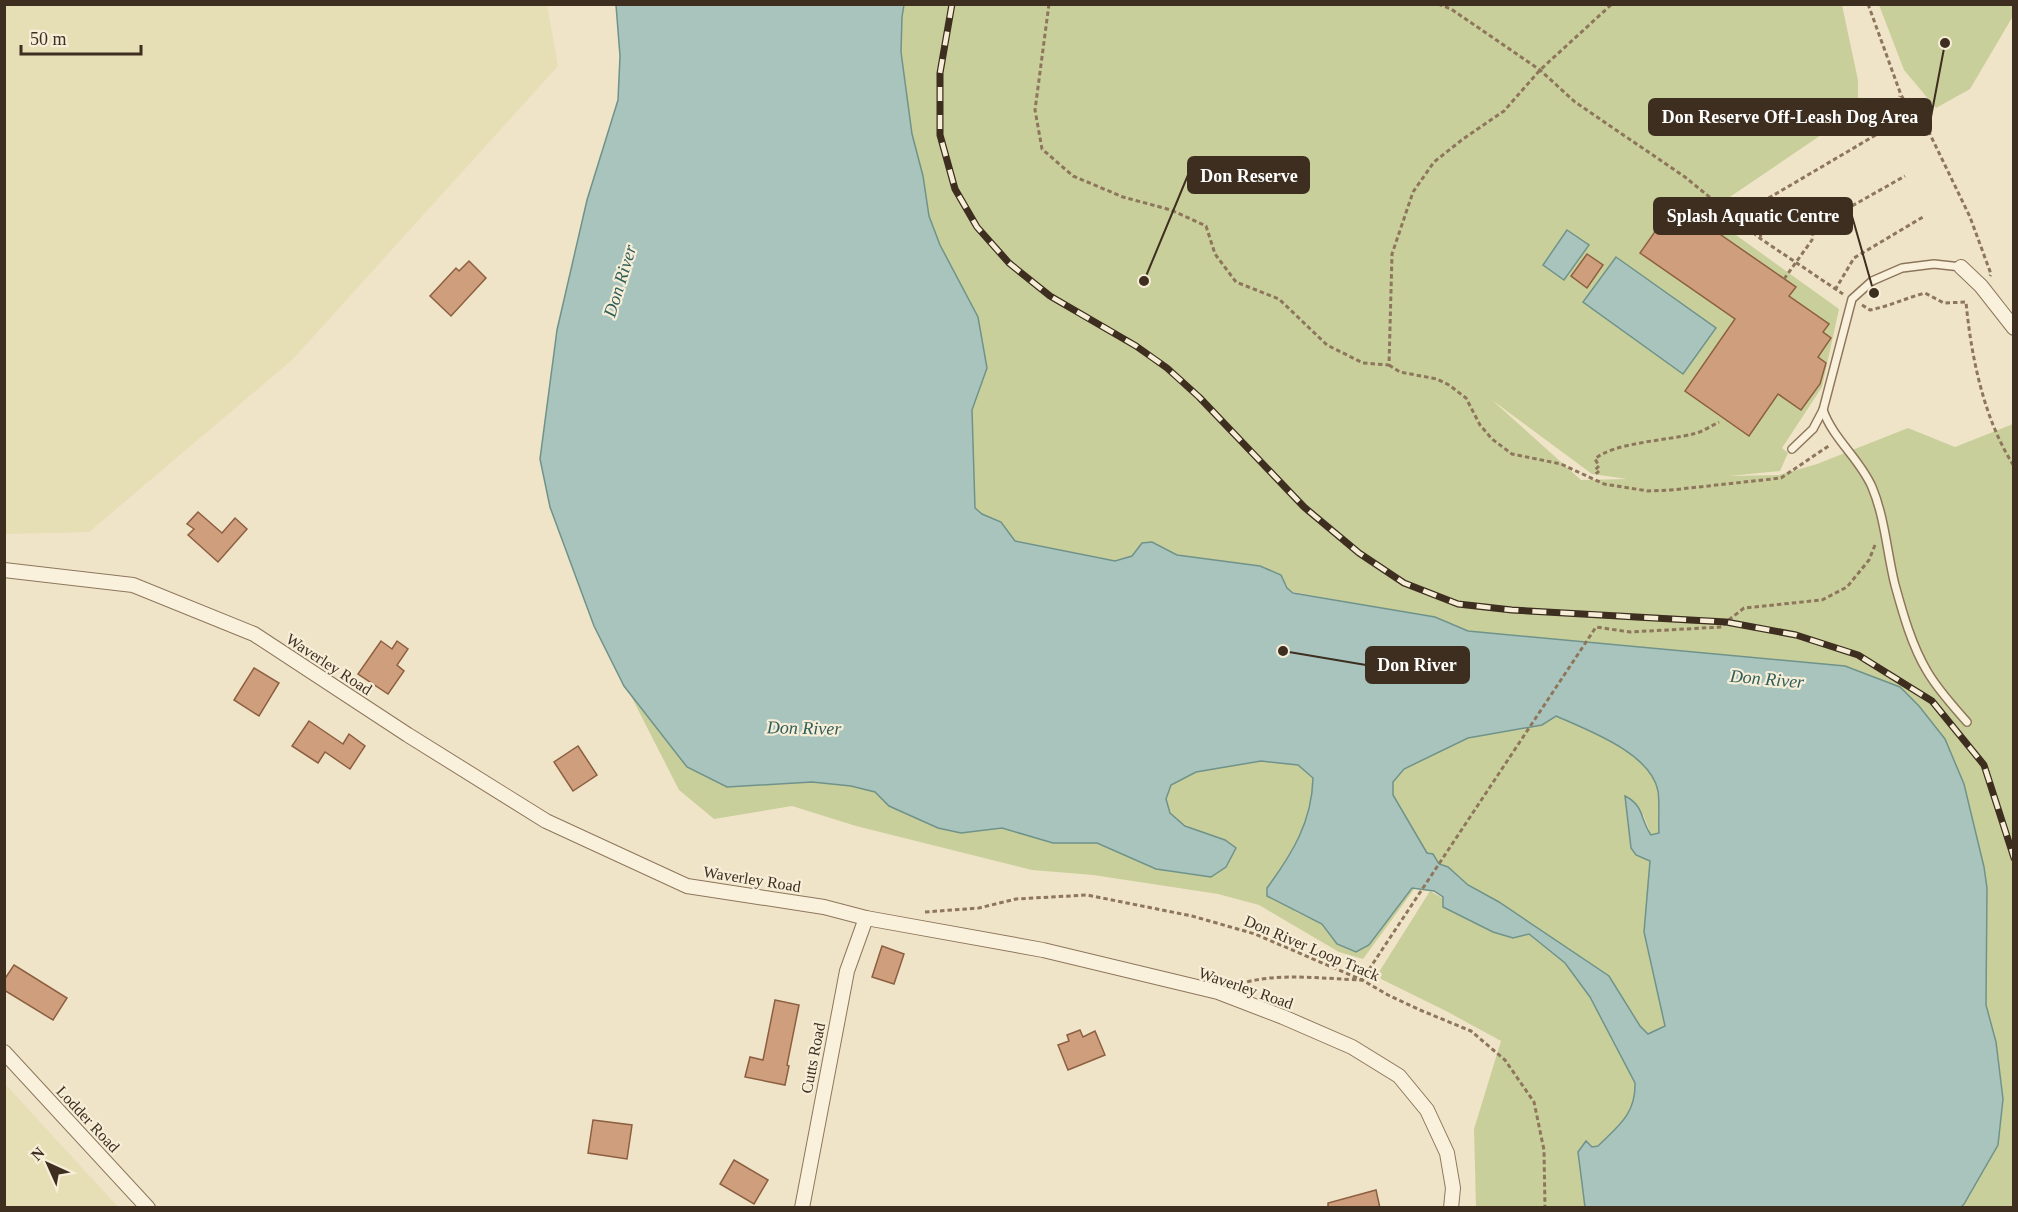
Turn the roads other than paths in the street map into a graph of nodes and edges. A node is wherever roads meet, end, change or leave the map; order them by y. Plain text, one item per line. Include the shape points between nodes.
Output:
1 (1961, 267) joint
2 (2013, 328) edge
3 (1823, 410) junction
4 (1792, 449) dead end
5 (4, 570) edge
6 (1967, 722) dead end
7 (866, 918) junction
8 (4, 1053) edge
9 (148, 1208) edge
10 (802, 1208) edge
11 (1451, 1208) edge

1 - 2 street
1 - 3 lane via 1934,264 1902,268 1872,281 1852,299
3 - 4 lane via 1813,429
3 - 6 lane via 1828,424 1872,486 1912,639 1927,671
5 - 7 street, Waverley Road via 133,585 254,634 546,821 687,886 824,907
7 - 10 street, Cutts Road via 847,971
7 - 11 street, Waverley Road via 1043,950 1218,993 1352,1047 1399,1076 1427,1110 1447,1153 1453,1188
8 - 9 street, Lodder Road

